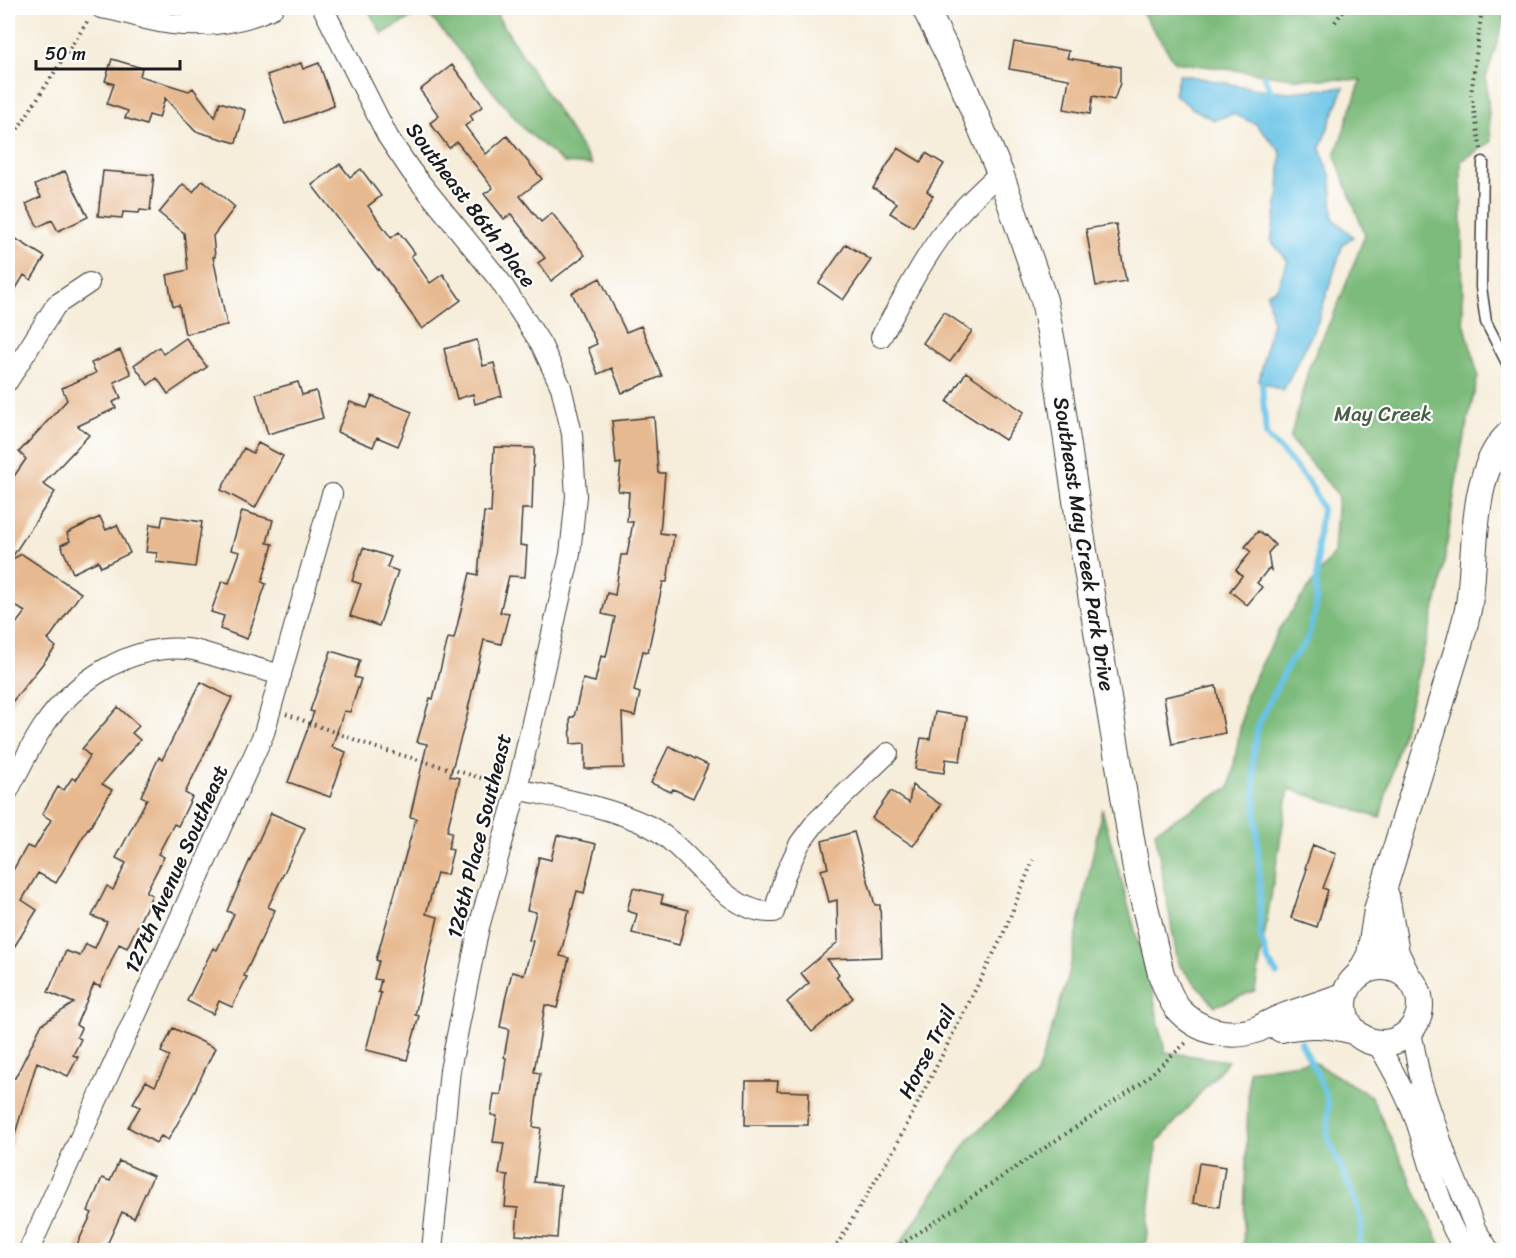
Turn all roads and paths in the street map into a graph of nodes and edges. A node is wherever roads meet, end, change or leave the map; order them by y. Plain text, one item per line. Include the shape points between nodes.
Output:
1 (273, 8) edge
2 (323, 8) edge
3 (925, 8) edge
4 (1345, 8) edge
5 (1482, 8) edge
6 (96, 12) edge
7 (1335, 22) dead end
8 (8, 144) edge
9 (1483, 162) joint
10 (1000, 173) junction
11 (89, 283) dead end
12 (881, 337) dead end
13 (1509, 365) edge
14 (8, 381) edge
15 (572, 434) joint
16 (1509, 435) edge
17 (332, 494) dead end
18 (280, 675) junction
19 (271, 709) junction
20 (888, 753) dead end
21 (517, 789) junction
22 (8, 791) edge
23 (1033, 860) dead end
24 (1385, 887) junction
25 (1407, 976) junction
26 (1352, 985) junction
27 (1202, 1028) junction
28 (1257, 1029) junction
29 (1354, 1031) junction
30 (1411, 1032) junction
31 (1377, 1043) junction
32 (29, 1251) edge
33 (432, 1251) edge
34 (834, 1251) edge
35 (871, 1251) edge
36 (1465, 1251) edge
37 (1489, 1251) edge

1 - 6 street via 227,24 200,26
2 - 15 street, Southeast 86th Place via 388,136 411,171 500,281 541,344 561,387
3 - 10 street, Southeast May Creek Park Drive
4 - 7 path
5 - 9 path via 1471,95
6 - 8 path
9 - 13 lane via 1481,287 1486,322
10 - 12 street via 970,200 936,243
10 - 27 street, Southeast May Creek Park Drive via 1044,300 1136,869 1155,951 1176,1006
11 - 14 street via 56,305
15 - 21 street, 126th Place Southeast via 576,496 570,554
16 - 24 street via 1487,466 1469,605
17 - 18 street, 127th Avenue Southeast
18 - 19 street, 127th Avenue Southeast
18 - 22 street via 189,649 145,652 106,667 60,705 43,726
19 - 21 path via 377,748
19 - 32 street, 127th Avenue Southeast via 210,854
20 - 21 street via 816,822 800,843 774,912 757,911 727,895 674,843 650,827 614,812
21 - 33 street, 126th Place Southeast via 480,927 450,1070
23 - 34 path, Horse Trail via 997,948 896,1146
24 - 25 street via 1396,953
24 - 26 street via 1370,955
25 - 26 street via 1396,969 1371,969
25 - 30 street via 1420,996 1421,1009
26 - 28 street
26 - 29 street via 1344,1008
27 - 28 street via 1241,1033
27 - 35 path via 1140,1084 902,1244
28 - 29 street via 1276,1030 1304,1024
29 - 31 street
30 - 31 street via 1389,1043
30 - 37 street via 1421,1082 1447,1158 1476,1230
31 - 36 street via 1416,1120 1435,1182

